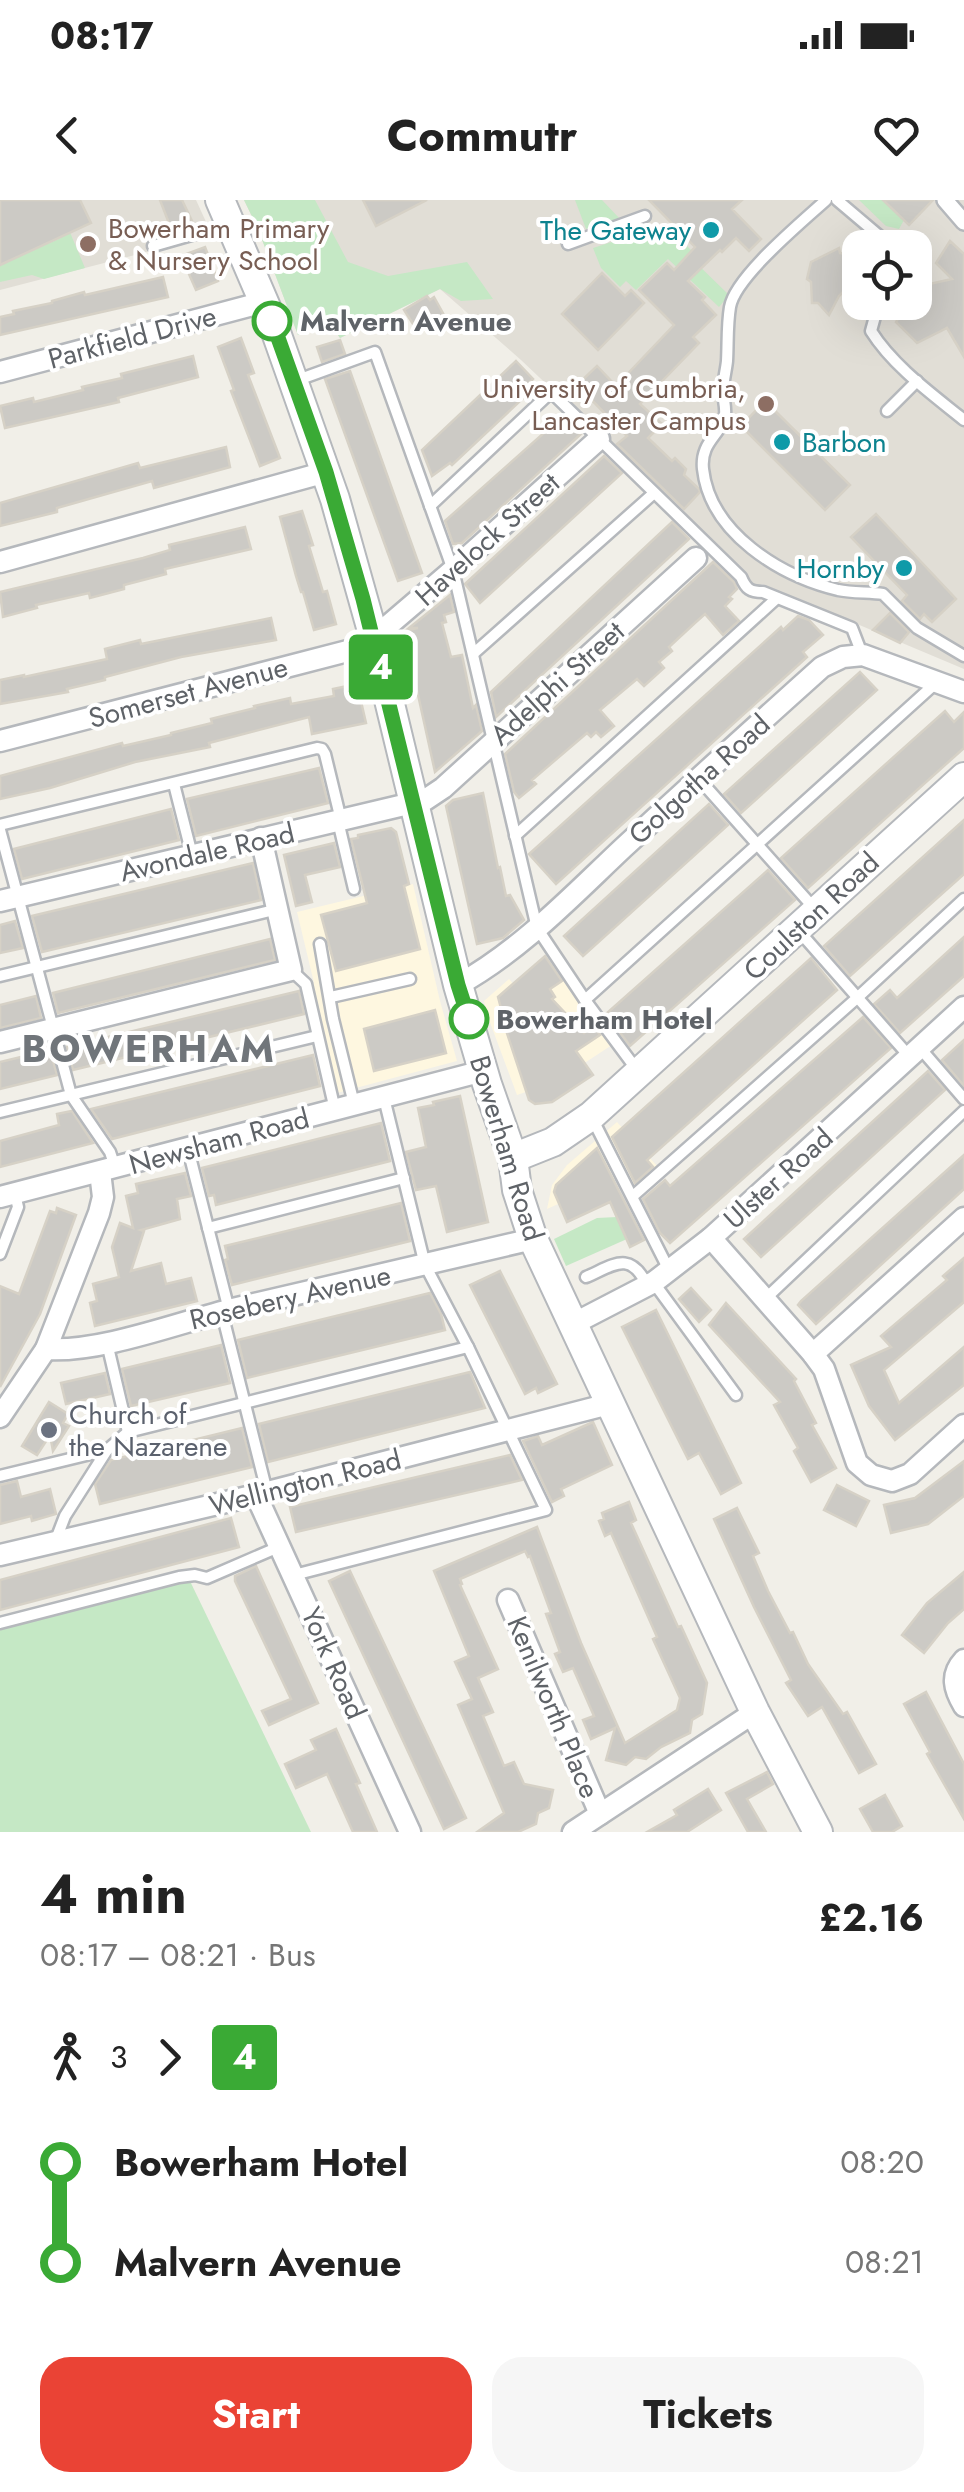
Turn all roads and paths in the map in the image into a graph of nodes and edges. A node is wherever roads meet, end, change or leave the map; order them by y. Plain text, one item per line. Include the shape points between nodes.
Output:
1 (826, 200) edge
2 (837, 200) edge
3 (945, 200) edge
4 (225, 212) edge
5 (645, 216) dead end
6 (964, 222) edge
7 (872, 230) edge
8 (568, 244) dead end
9 (153, 246) dead end
10 (264, 302) junction
11 (875, 320) edge
12 (0, 372) edge
13 (294, 381) junction
14 (917, 381) junction
15 (887, 411) dead end
16 (964, 420) edge
17 (599, 439) junction
18 (326, 472) junction
19 (654, 493) junction
20 (430, 506) junction
21 (696, 558) dead end
22 (0, 562) edge
23 (453, 570) junction
24 (777, 598) junction
25 (374, 638) junction
26 (472, 654) junction
27 (863, 655) junction
28 (964, 656) edge
29 (928, 678) junction
30 (964, 692) edge
31 (0, 741) edge
32 (493, 741) junction
33 (964, 777) edge
34 (698, 778) junction
35 (174, 784) junction
36 (414, 802) junction
37 (340, 820) junction
38 (0, 827) edge
39 (515, 836) junction
40 (261, 838) junction
41 (757, 845) junction
42 (192, 855) junction
43 (354, 889) dead end
44 (9, 899) edge
45 (964, 899) edge
46 (278, 909) junction
47 (807, 920) junction
48 (537, 928) junction
49 (320, 944) dead end
50 (37, 967) junction
51 (291, 970) junction
52 (0, 976) edge
53 (410, 978) dead end
54 (458, 985) junction
55 (330, 997) junction
56 (857, 998) junction
57 (586, 1000) junction
58 (964, 1006) edge
59 (53, 1030) junction
60 (317, 1036) junction
61 (0, 1042) edge
62 (915, 1052) junction
63 (483, 1071) junction
64 (640, 1074) junction
65 (71, 1095) junction
66 (384, 1098) junction
67 (964, 1099) edge
68 (345, 1108) junction
69 (964, 1111) edge
70 (0, 1112) edge
71 (591, 1116) junction
72 (188, 1149) junction
73 (513, 1158) junction
74 (108, 1170) junction
75 (404, 1178) junction
76 (8, 1195) edge
77 (633, 1196) junction
78 (964, 1218) edge
79 (208, 1228) junction
80 (711, 1238) junction
81 (533, 1239) junction
82 (0, 1254) edge
83 (425, 1265) junction
84 (586, 1277) dead end
85 (657, 1280) junction
86 (764, 1300) junction
87 (225, 1311) junction
88 (573, 1324) junction
89 (107, 1342) junction
90 (468, 1346) junction
91 (46, 1349) junction
92 (813, 1354) junction
93 (736, 1395) dead end
94 (244, 1404) junction
95 (609, 1404) junction
96 (0, 1417) edge
97 (964, 1424) edge
98 (509, 1430) junction
99 (128, 1432) junction
100 (107, 1450) junction
101 (0, 1476) edge
102 (261, 1493) junction
103 (54, 1544) junction
104 (280, 1546) junction
105 (0, 1554) edge
106 (294, 1575) junction
107 (508, 1600) dead end
108 (0, 1623) edge
109 (964, 1660) edge
110 (964, 1706) edge
111 (755, 1712) junction
112 (600, 1814) junction
113 (410, 1832) edge
114 (573, 1832) edge
115 (818, 1832) edge

1 - 28 lane via 732,299 725,415 704,449 709,490 716,512 775,564 840,591 883,594 918,628
2 - 7 lane
3 - 6 street
4 - 9 lane
4 - 10 street, Bowerham Road
5 - 8 lane
10 - 12 street, Parkfield Drive
10 - 13 street, Bowerham Road
11 - 14 lane via 878,342
13 - 18 street, Bowerham Road
13 - 20 lane via 375,352
14 - 15 lane
14 - 16 lane
17 - 19 lane
17 - 20 lane via 551,392
17 - 23 street, Havelock Street
18 - 22 street
18 - 25 street, Bowerham Road
19 - 24 lane via 746,588
19 - 26 lane
20 - 23 lane
21 - 32 street, Adelphi Street
23 - 25 street, Havelock Street
23 - 26 lane
24 - 27 lane via 852,628
24 - 39 lane
25 - 31 street, Somerset Avenue
25 - 36 street, Bowerham Road
26 - 32 lane
27 - 29 street
27 - 34 street, Golgotha Road via 822,667
29 - 30 street
29 - 41 lane
32 - 36 street, Adelphi Street via 443,788
32 - 39 lane
33 - 47 street, Coulston Road
34 - 41 lane
34 - 48 street, Golgotha Road
35 - 37 lane via 322,749
35 - 38 lane
35 - 42 lane
36 - 37 street, Avondale Road
36 - 54 street, Bowerham Road
37 - 40 street, Avondale Road
37 - 43 lane
38 - 44 lane
39 - 48 lane
40 - 42 street, Avondale Road
40 - 46 street
41 - 47 lane
41 - 57 lane
42 - 44 street, Avondale Road
44 - 50 lane
45 - 56 lane
46 - 50 lane
46 - 51 street
47 - 56 lane
47 - 64 street, Coulston Road
48 - 54 street, Golgotha Road
48 - 57 lane
49 - 55 lane
50 - 52 lane
50 - 59 lane
51 - 59 street
51 - 60 lane via 306,984
53 - 55 lane
54 - 63 street, Bowerham Road
55 - 68 lane
56 - 62 lane
56 - 77 lane
57 - 64 lane
58 - 62 street, Ulster Road
59 - 61 street
59 - 65 lane
60 - 65 lane
60 - 68 lane
62 - 67 lane
62 - 80 street, Ulster Road
63 - 66 street, Newsham Road
63 - 73 street, Bowerham Road
64 - 71 street, Coulston Road
65 - 70 lane
65 - 74 lane via 110,1152
66 - 68 street, Newsham Road
66 - 75 lane
68 - 72 street, Newsham Road
69 - 86 lane
71 - 73 street, Coulston Road
71 - 77 lane
72 - 74 street, Newsham Road
72 - 79 lane
73 - 81 street, Bowerham Road
74 - 76 street
74 - 91 street, Newsham Road via 99,1214
75 - 79 lane
75 - 83 lane
76 - 82 lane via 18,1207
77 - 85 lane
78 - 92 street
79 - 87 lane
80 - 85 street, Ulster Road
80 - 86 street
81 - 83 street, Rosebery Avenue
81 - 88 street, Bowerham Road
83 - 87 street, Rosebery Avenue
83 - 90 lane
84 - 85 lane via 620,1262
85 - 88 street, Ulster Road
85 - 93 lane
86 - 92 street
87 - 89 street, Rosebery Avenue
87 - 94 lane
88 - 95 street, Bowerham Road
89 - 91 street, Rosebery Avenue
89 - 99 lane
90 - 94 lane
90 - 98 lane
91 - 96 street, Newsham Road
92 - 97 street via 857,1462 871,1475 892,1481 910,1474
94 - 99 lane
94 - 102 lane
95 - 98 street, Wellington Road
95 - 111 street, Bowerham Road
98 - 102 street, Wellington Road
98 - 106 lane via 546,1510
99 - 100 lane
100 - 101 lane
100 - 103 lane
102 - 103 street, Wellington Road
102 - 104 street, York Road
103 - 105 street, Wellington Road
104 - 106 street, York Road
104 - 108 lane via 207,1578 178,1577
106 - 113 street, York Road
107 - 112 street, Kenilworth Place
109 - 110 street via 954,1680
111 - 112 street
111 - 115 street, Bowerham Road
112 - 114 street

